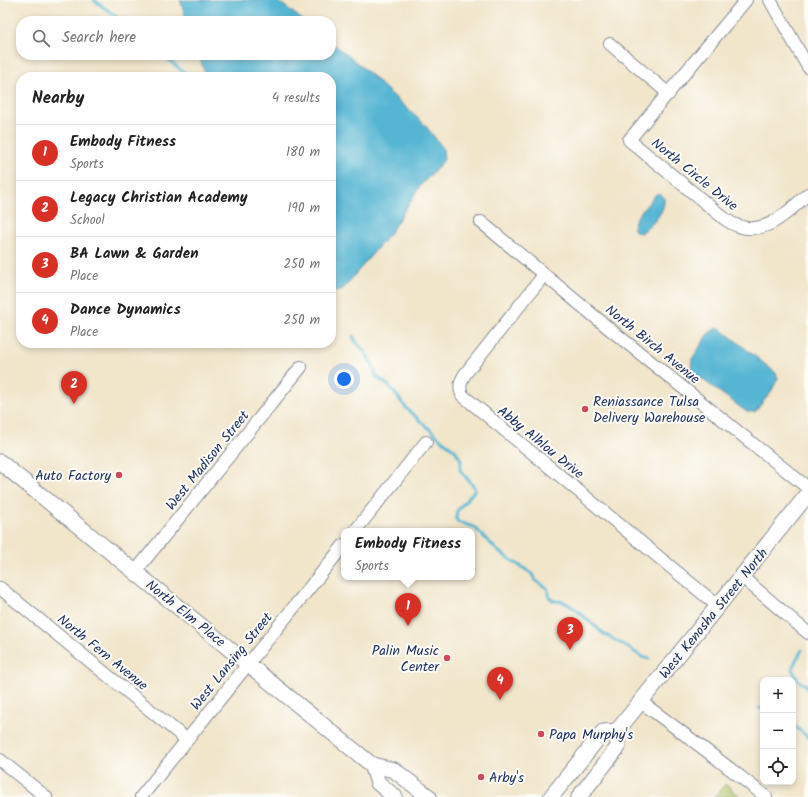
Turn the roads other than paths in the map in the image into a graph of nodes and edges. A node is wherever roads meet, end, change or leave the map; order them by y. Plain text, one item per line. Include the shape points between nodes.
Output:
1 (746, 0) edge
2 (770, 0) edge
3 (610, 44) dead end
4 (808, 67) edge
5 (668, 94) junction
6 (808, 194) edge
7 (481, 222) dead end
8 (544, 275) junction
9 (301, 368) dead end
10 (426, 442) dead end
11 (0, 462) edge
12 (808, 488) edge
13 (808, 494) edge
14 (357, 528) edge
15 (341, 548) edge
16 (135, 572) junction
17 (742, 577) junction
18 (0, 588) edge
19 (718, 606) junction
20 (808, 633) edge
21 (248, 664) junction
22 (641, 702) junction
23 (617, 732) junction
24 (187, 740) junction
25 (0, 760) edge
26 (372, 765) junction
27 (46, 797) edge
28 (141, 797) edge
29 (395, 797) edge
30 (429, 797) edge
31 (551, 797) edge
32 (579, 797) edge
33 (766, 797) edge

1 - 5 street
2 - 4 street
3 - 5 street
5 - 6 street, North Circle Drive via 629,140 731,223 747,229 767,226 779,220
7 - 8 street, North Birch Avenue
8 - 12 street, North Birch Avenue
8 - 19 street, Abby Alhlou Drive via 460,381 462,395
9 - 16 street, West Madison Street
10 - 14 street
11 - 16 main road, North Elm Place
13 - 17 main road, West Kenosha Street North
15 - 21 street, West Lansing Street
16 - 21 main road, North Elm Place
17 - 19 main road, West Kenosha Street North
17 - 20 street
18 - 24 street, North Fern Avenue
19 - 22 main road, West Kenosha Street North
21 - 24 street, West Lansing Street
21 - 26 main road, North Elm Place
22 - 23 main road, West Kenosha Street North
22 - 33 street via 713,754
23 - 31 main road via 603,732
23 - 32 main road via 618,747
24 - 28 street, West Lansing Street
25 - 27 street
26 - 29 main road, North Elm Place via 378,782
26 - 30 main road, North Elm Place via 394,770

